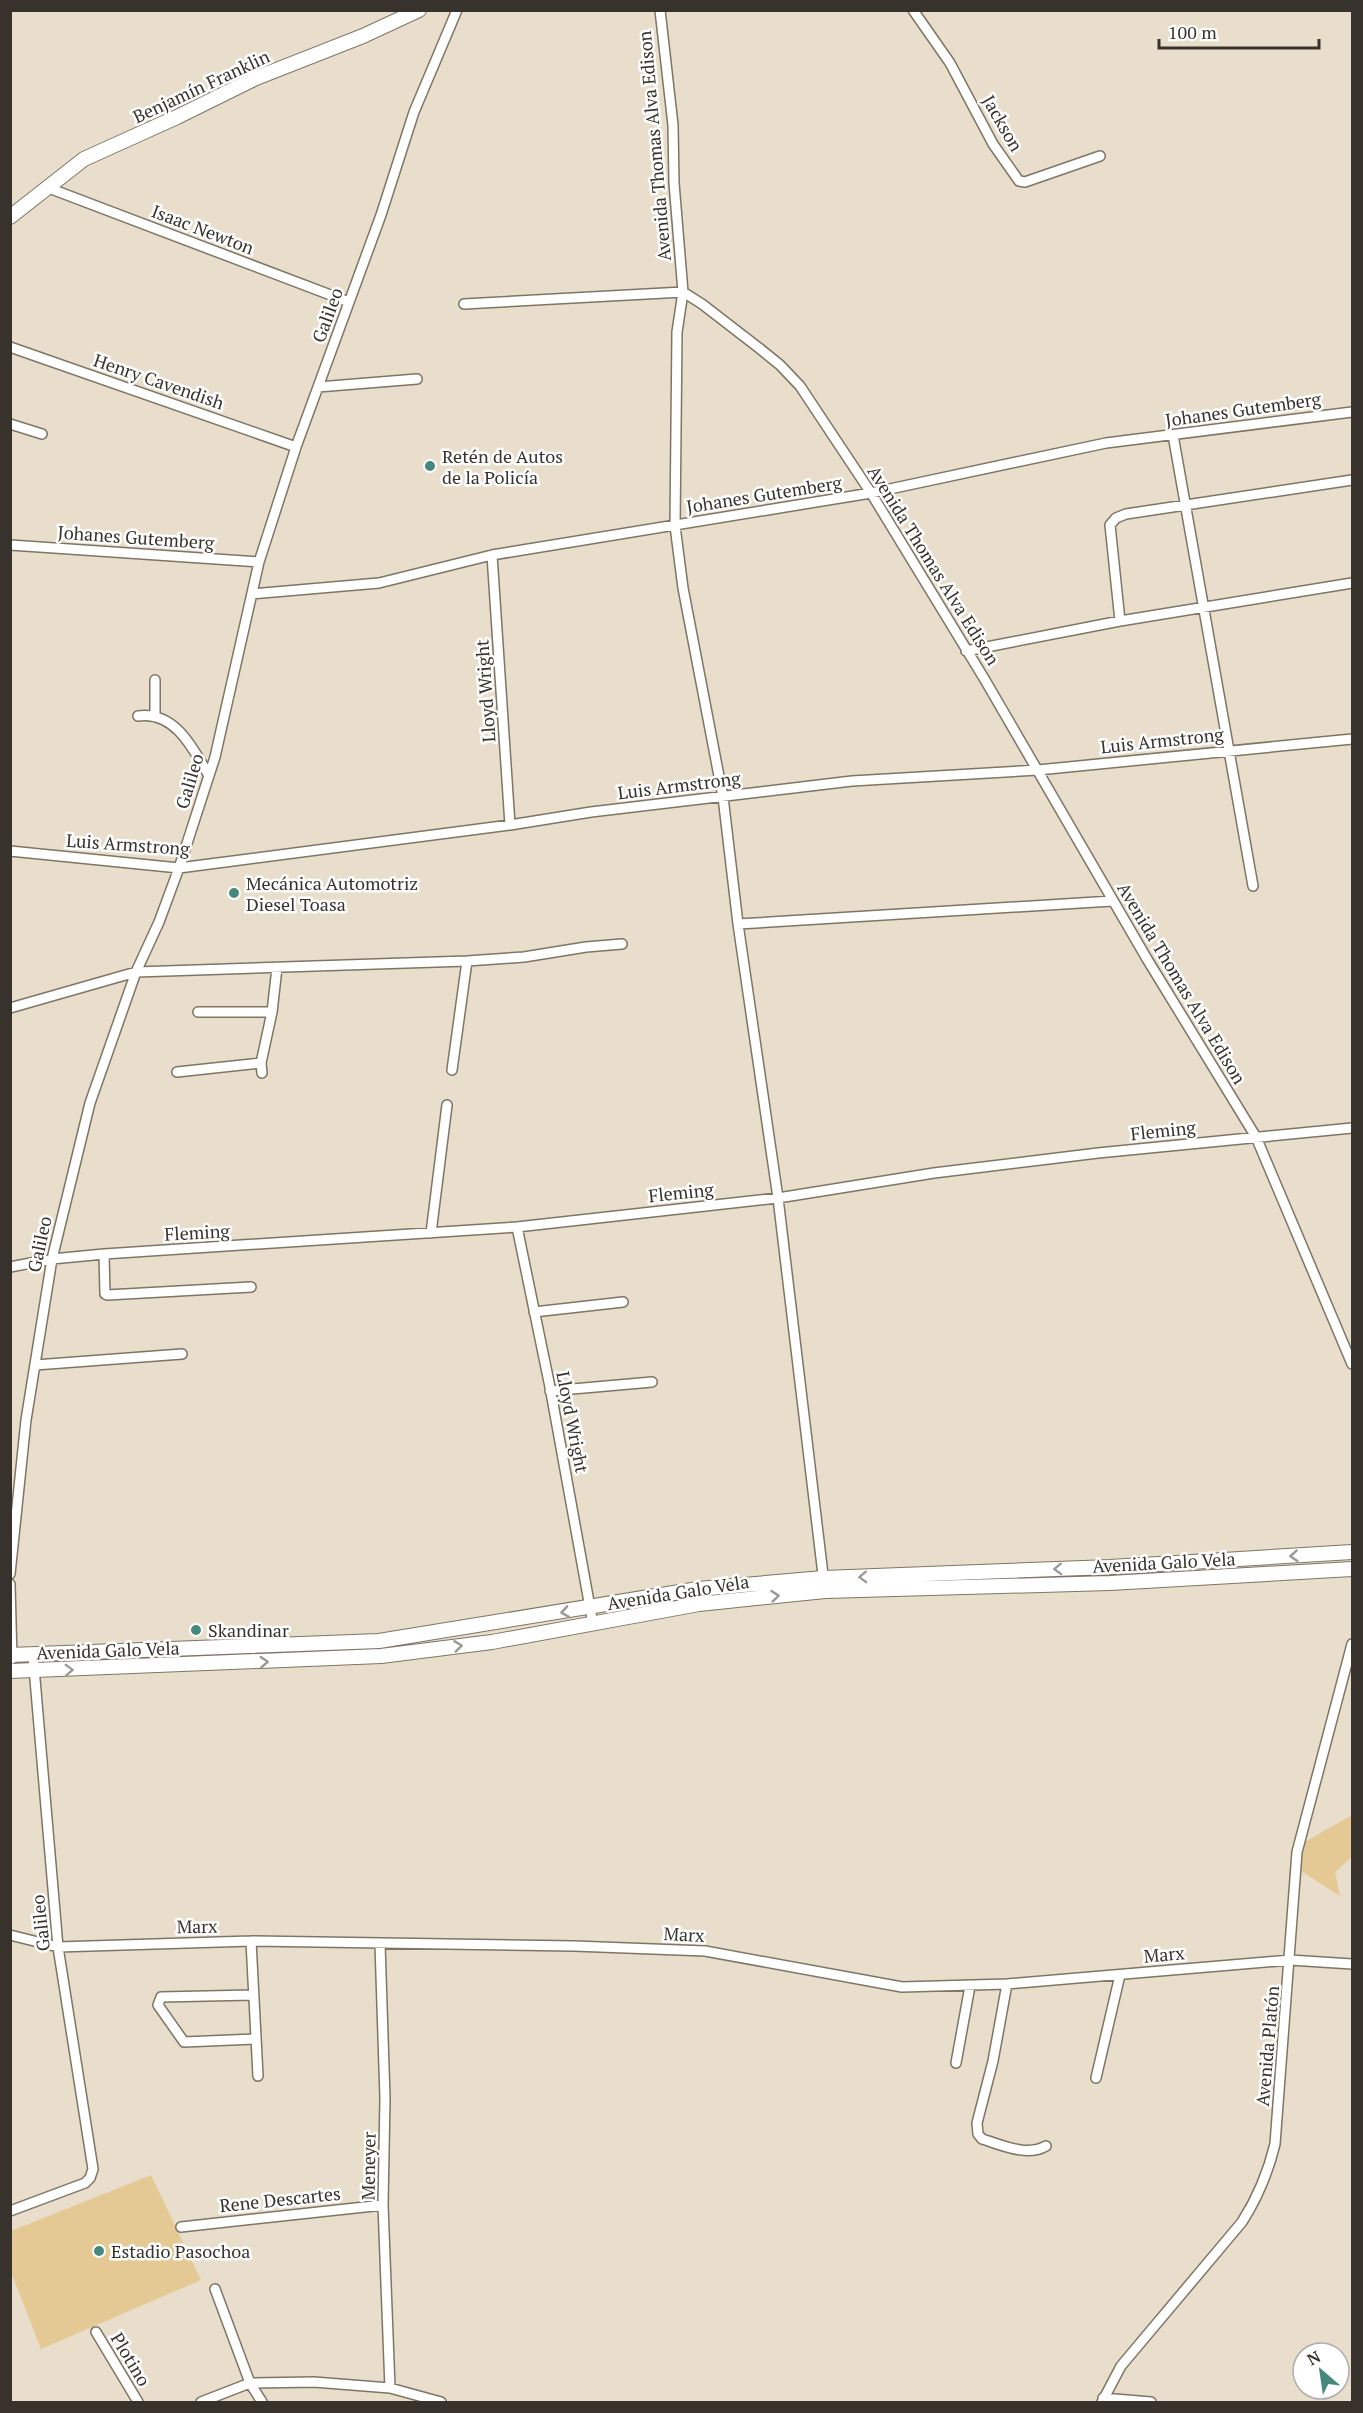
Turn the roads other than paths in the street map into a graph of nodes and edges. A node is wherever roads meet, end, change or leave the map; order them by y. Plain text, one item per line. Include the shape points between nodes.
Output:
1 (419, 10) edge
2 (457, 10) edge
3 (660, 10) edge
4 (913, 10) edge
5 (1100, 156) dead end
6 (46, 187) junction
7 (10, 217) edge
8 (682, 292) junction
9 (349, 302) junction
10 (464, 304) dead end
11 (10, 347) edge
12 (417, 379) dead end
13 (318, 387) junction
14 (1353, 412) edge
15 (10, 424) edge
16 (42, 434) dead end
17 (1173, 435) junction
18 (296, 447) junction
19 (1353, 480) edge
20 (871, 493) junction
21 (1185, 506) junction
22 (675, 526) junction
23 (10, 545) edge
24 (492, 555) junction
25 (259, 562) junction
26 (1353, 583) edge
27 (252, 594) junction
28 (1203, 607) junction
29 (1119, 621) junction
30 (966, 651) junction
31 (155, 680) dead end
32 (155, 715) junction
33 (138, 716) dead end
34 (1353, 739) edge
35 (1228, 750) junction
36 (1038, 770) junction
37 (209, 776) junction
38 (723, 797) junction
39 (510, 825) junction
40 (10, 851) edge
41 (179, 868) junction
42 (1253, 886) dead end
43 (1112, 901) junction
44 (738, 924) junction
45 (622, 944) dead end
46 (466, 961) junction
47 (277, 968) junction
48 (136, 972) junction
49 (10, 1008) edge
50 (198, 1012) dead end
51 (272, 1012) junction
52 (452, 1070) dead end
53 (177, 1072) dead end
54 (447, 1105) dead end
55 (1353, 1128) edge
56 (1256, 1137) junction
57 (778, 1198) junction
58 (517, 1227) junction
59 (431, 1233) junction
60 (104, 1254) junction
61 (52, 1259) junction
62 (10, 1266) edge
63 (251, 1287) dead end
64 (623, 1302) dead end
65 (534, 1312) junction
66 (182, 1354) dead end
67 (1353, 1364) edge
68 (34, 1365) junction
69 (652, 1382) dead end
70 (550, 1391) junction
71 (1353, 1552) edge
72 (1110, 1568) junction
73 (1353, 1569) edge
74 (10, 1574) edge
75 (10, 1584) edge
76 (1110, 1584) junction
77 (824, 1585) junction
78 (590, 1608) junction
79 (593, 1624) junction
80 (379, 1641) junction
81 (1353, 1644) edge
82 (202, 1647) junction
83 (11, 1655) edge
84 (33, 1656) junction
85 (381, 1656) junction
86 (203, 1665) junction
87 (12, 1671) edge
88 (33, 1671) junction
89 (10, 1935) edge
90 (251, 1941) junction
91 (381, 1944) junction
92 (58, 1947) junction
93 (1290, 1960) junction
94 (1353, 1964) edge
95 (1120, 1975) junction
96 (1007, 1984) junction
97 (970, 1986) junction
98 (252, 1995) junction
99 (255, 2039) junction
100 (956, 2064) dead end
101 (258, 2076) dead end
102 (1096, 2078) dead end
103 (1046, 2146) dead end
104 (383, 2205) junction
105 (10, 2211) edge
106 (181, 2227) dead end
107 (215, 2289) dead end
108 (96, 2332) dead end
109 (250, 2383) junction
110 (390, 2388) junction
111 (1102, 2400) edge
112 (138, 2403) edge
113 (201, 2403) edge
114 (262, 2403) edge
115 (441, 2403) edge
116 (1151, 2403) edge

1 - 6 main road, Benjamín Franklin via 256,78 84,159
2 - 9 street, Galileo via 414,112
3 - 8 street, Avenida Thomas Alva Edison via 673,125
4 - 5 street, Jackson via 950,63 993,144 1019,181
6 - 7 main road, Benjamín Franklin
6 - 9 street, Isaac Newton
8 - 10 street
8 - 20 street, Avenida Thomas Alva Edison via 759,348 800,386
8 - 22 street via 677,332
9 - 13 street, Galileo
11 - 18 street, Henry Cavendish
12 - 13 street
13 - 18 street, Galileo
14 - 17 street, Johanes Gutemberg
15 - 16 street
17 - 20 street, Johanes Gutemberg via 1106,443
17 - 21 street
18 - 25 street, Galileo
19 - 21 street
20 - 22 street, Johanes Gutemberg
20 - 30 street, Avenida Thomas Alva Edison
21 - 28 street
21 - 29 street via 1126,514 1110,525
22 - 24 street, Johanes Gutemberg
22 - 38 street
23 - 25 street, Johanes Gutemberg
24 - 27 street, Johanes Gutemberg via 379,583
24 - 39 street, Lloyd Wright
25 - 27 street, Galileo
26 - 28 street
27 - 37 street, Galileo
28 - 29 street
28 - 35 street
29 - 30 street
30 - 36 street, Avenida Thomas Alva Edison
31 - 32 street
32 - 33 street
32 - 37 street via 187,738
34 - 35 street, Luis Armstrong
35 - 36 street, Luis Armstrong
35 - 42 street
36 - 38 street, Luis Armstrong via 852,781
36 - 43 street, Avenida Thomas Alva Edison
37 - 41 street, Galileo
38 - 39 street, Luis Armstrong
38 - 44 street
39 - 41 street, Luis Armstrong
40 - 41 street, Luis Armstrong
41 - 48 street, Galileo
43 - 44 street
43 - 56 street, Avenida Thomas Alva Edison
44 - 57 street
45 - 46 street
46 - 47 street
46 - 52 street
47 - 48 street
47 - 51 street
48 - 49 street
48 - 61 street, Galileo via 90,1103
50 - 51 street
51 - 53 street via 261,1068
54 - 59 street
55 - 56 street, Fleming
56 - 57 street, Fleming via 934,1173
56 - 67 street, Avenida Thomas Alva Edison
57 - 58 street, Fleming
57 - 77 street
58 - 59 street, Fleming
58 - 65 street, Lloyd Wright
59 - 60 street, Fleming
60 - 61 street, Fleming
60 - 63 street via 107,1295
61 - 62 street, Fleming
61 - 68 street, Galileo
64 - 65 street
65 - 70 street, Lloyd Wright
66 - 68 street
68 - 74 street, Galileo
69 - 70 street
70 - 78 street, Lloyd Wright
71 -> 72 main road, Avenida Galo Vela
72 - 76 main road
72 -> 77 main road, Avenida Galo Vela
73 - 76 main road, Avenida Galo Vela
75 - 83 street
76 - 77 main road, Avenida Galo Vela
77 - 78 main road, Avenida Galo Vela via 698,1589
79 -> 77 main road, Avenida Galo Vela
78 - 79 street, Lloyd Wright
78 -> 80 main road, Avenida Galo Vela
85 -> 79 main road, Avenida Galo Vela
80 - 82 main road, Avenida Galo Vela
80 - 85 main road
81 - 93 street, Avenida Platón via 1297,1852
82 - 84 main road, Avenida Galo Vela
82 - 86 main road
83 - 84 main road, Avenida Galo Vela
83 - 87 street
84 - 88 street, Galileo
86 -> 85 main road, Avenida Galo Vela
88 -> 86 main road, Avenida Galo Vela
87 - 88 main road, Avenida Galo Vela
88 - 92 street, Galileo
89 - 92 street, Marx
90 - 91 street, Marx
90 - 92 street, Marx
90 - 98 street
91 - 97 street, Marx via 705,1951 902,1987
91 - 104 street, Meneyer
92 - 105 street, Galileo via 93,2169 84,2182
93 - 94 street, Marx
93 - 95 street, Marx
93 - 111 street, Avenida Platón via 1275,2145 1258,2197 1242,2222 1121,2366
95 - 96 street, Marx
95 - 102 street
96 - 97 street, Marx
96 - 103 street via 978,2134 982,2139 1029,2151
97 - 100 street
98 - 99 street
98 - 99 street via 161,1997 158,2005 184,2042
99 - 101 street
104 - 106 street, Rene Descartes
104 - 110 street, Meneyer
107 - 109 street
108 - 112 street, Plotino
109 - 110 street via 314,2382
109 - 113 street
109 - 114 street
110 - 115 street
111 - 116 street

